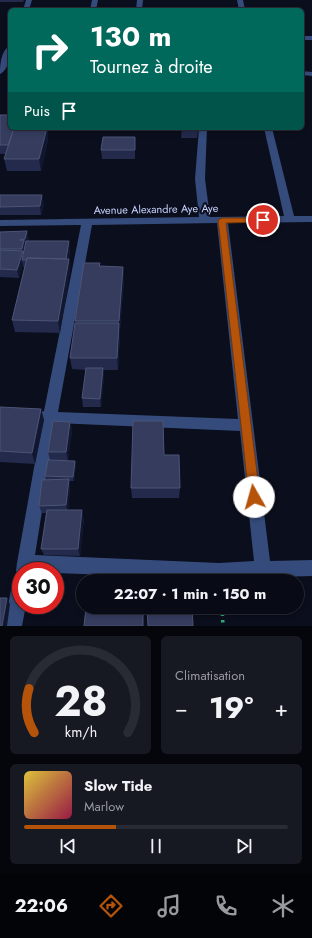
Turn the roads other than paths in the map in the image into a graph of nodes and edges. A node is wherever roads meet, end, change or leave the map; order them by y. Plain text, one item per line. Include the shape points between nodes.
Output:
1 (8, 53) edge
2 (0, 72) edge
3 (203, 130) edge
4 (268, 130) edge
5 (311, 219) edge
6 (222, 220) junction
7 (290, 220) junction
8 (205, 221) junction
9 (87, 222) junction
10 (0, 223) edge
11 (312, 230) edge
12 (29, 416) edge
13 (50, 418) junction
14 (246, 425) junction
15 (26, 562) edge
16 (64, 568) edge
17 (312, 568) edge
18 (263, 569) junction
19 (15, 614) edge
20 (13, 626) edge

1 - 2 street
3 - 8 street via 200,179
4 - 7 street
5 - 7 street, Avenue Alexandre Aye Aye
5 - 11 street
6 - 7 street, Avenue Alexandre Aye Aye
6 - 8 street, Avenue Alexandre Aye Aye
6 - 14 street
8 - 9 street, Avenue Alexandre Aye Aye
9 - 10 street, Avenue Alexandre Aye Aye
9 - 13 street
12 - 13 street
13 - 14 street
13 - 15 street
14 - 18 street
16 - 18 street via 219,571
17 - 18 street
19 - 20 street

